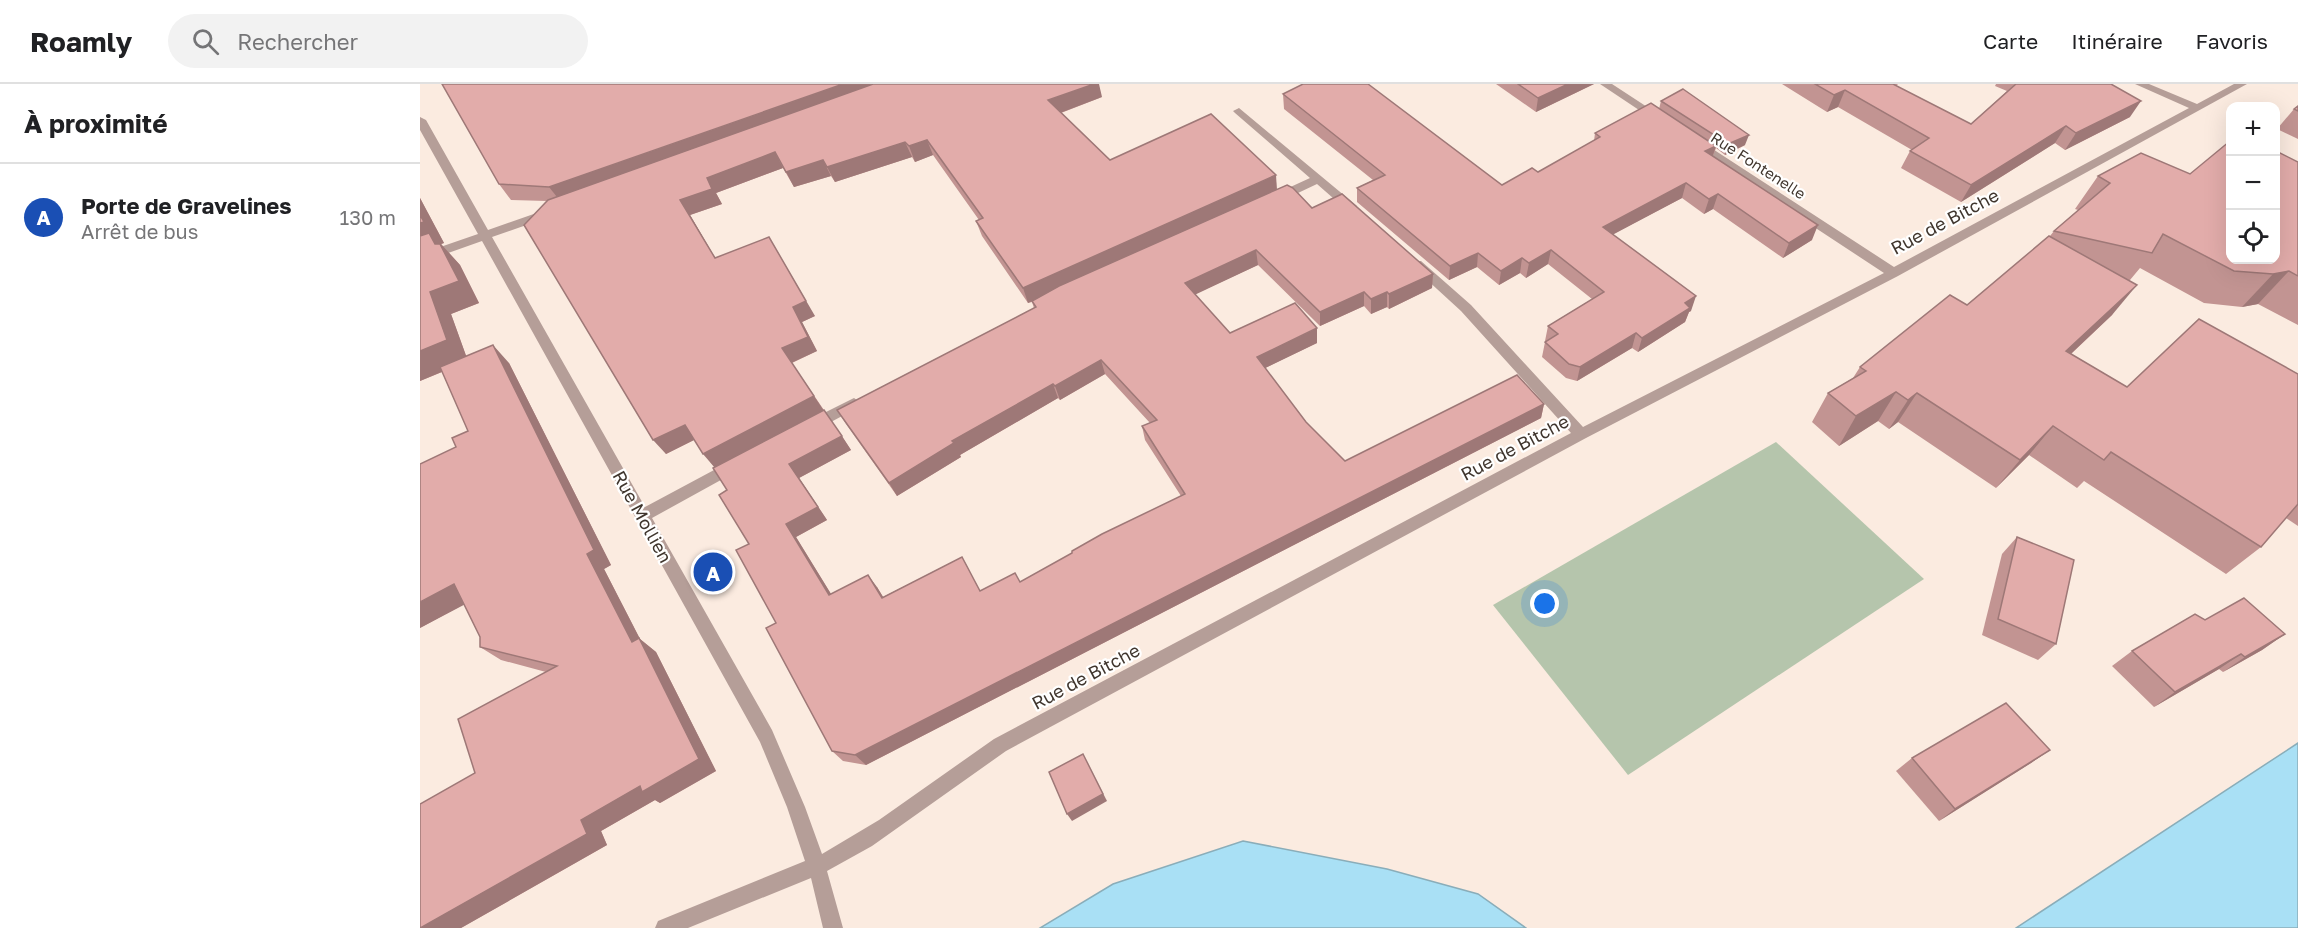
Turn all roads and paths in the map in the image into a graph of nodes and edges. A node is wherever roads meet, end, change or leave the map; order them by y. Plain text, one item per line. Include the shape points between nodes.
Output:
1 (1605, 84) edge
2 (2140, 84) edge
3 (2242, 84) edge
4 (2197, 108) junction
5 (1239, 111) dead end
6 (420, 120) edge
7 (1665, 123) edge
8 (1685, 136) edge
9 (1318, 179) junction
10 (1264, 204) edge
11 (563, 207) edge
12 (1361, 216) edge
13 (485, 235) junction
14 (1404, 253) edge
15 (420, 259) edge
16 (1893, 273) junction
17 (869, 395) edge
18 (796, 434) edge
19 (1581, 434) junction
20 (744, 461) edge
21 (642, 516) junction
22 (818, 866) junction
23 (665, 928) edge
24 (833, 928) edge

1 - 7 street
2 - 4 street
3 - 4 street, Rue de Bitche
4 - 16 street, Rue de Bitche
5 - 9 street
6 - 13 street, Rue Mollien
8 - 16 street, Rue Fontenelle
9 - 10 street
9 - 12 street
11 - 13 street
13 - 15 street
13 - 21 street, Rue Mollien
14 - 19 street via 1466,308
16 - 19 street, Rue de Bitche
17 - 18 street
19 - 22 street, Rue de Bitche via 1000,745 879,830
20 - 21 street
21 - 22 street, Rue Mollien via 766,736 791,790
22 - 23 street, Rue de Bitche
22 - 24 street, Rue Mollien

